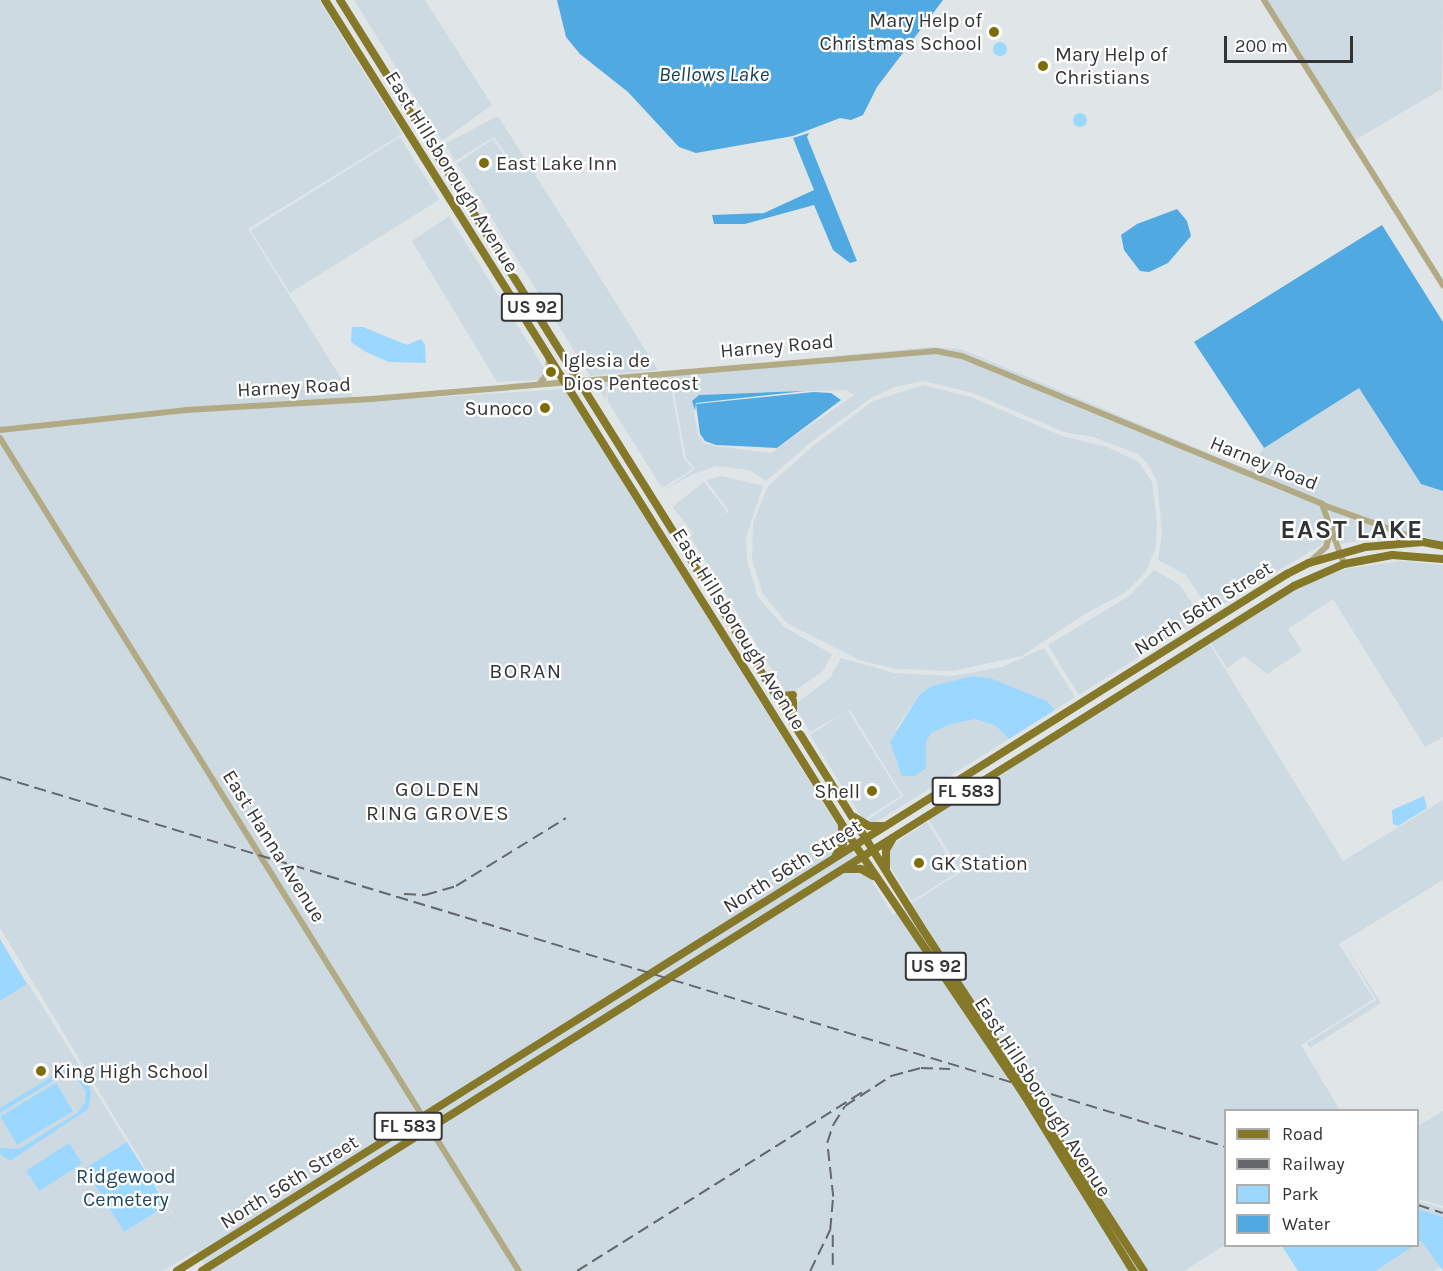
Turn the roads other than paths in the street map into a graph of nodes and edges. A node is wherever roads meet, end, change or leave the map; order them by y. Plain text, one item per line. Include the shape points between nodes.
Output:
1 (325, 0) edge
2 (340, 0) edge
3 (1264, 0) edge
4 (1443, 285) edge
5 (549, 359) junction
6 (577, 379) junction
7 (563, 380) junction
8 (540, 383) junction
9 (0, 430) edge
10 (0, 438) edge
11 (1322, 504) junction
12 (1332, 527) junction
13 (1424, 542) junction
14 (1443, 546) edge
15 (1341, 552) junction
16 (1443, 559) edge
17 (1309, 563) junction
18 (1344, 564) junction
19 (766, 681) junction
20 (801, 735) junction
21 (851, 815) junction
22 (841, 822) junction
23 (887, 825) junction
24 (896, 835) junction
25 (866, 838) junction
26 (855, 845) junction
27 (873, 849) junction
28 (862, 856) junction
29 (833, 860) junction
30 (840, 870) junction
31 (887, 872) junction
32 (876, 878) junction
33 (531, 1049) junction
34 (538, 1060) junction
35 (1014, 1075) junction
36 (1033, 1104) junction
37 (423, 1117) junction
38 (429, 1127) junction
39 (340, 1169) junction
40 (347, 1179) junction
41 (177, 1271) edge
42 (202, 1271) edge
43 (519, 1271) edge
44 (1133, 1271) edge
45 (1144, 1271) edge

1 - 5 main road, East Hillsborough Avenue / US 92
2 - 6 main road, East Hillsborough Avenue / US 92
3 - 4 street
5 - 7 main road, East Hillsborough Avenue / US 92
5 - 8 street via 548,373
6 - 7 street, Harney Road
6 - 11 street, Harney Road via 948,352
6 - 19 main road, East Hillsborough Avenue / US 92
7 - 8 street, Harney Road
7 - 22 main road, East Hillsborough Avenue / US 92
8 - 9 street, Harney Road via 371,399 186,410
10 - 37 street, East Hanna Avenue
11 - 12 street, Harney Road
11 - 13 street
12 - 15 street, Harney Road
12 - 17 street via 1326,547
13 - 14 main road, North 56th Street / FL 583
13 - 15 main road, North 56th Street / FL 583
15 - 17 main road, North 56th Street / FL 583
15 - 18 street, Harney Road
16 - 18 main road, North 56th Street / FL 583 via 1392,555
17 - 23 main road, North 56th Street / FL 583
18 - 24 main road, North 56th Street / FL 583 via 1294,586
19 - 20 main road, East Hillsborough Avenue / US 92
19 - 20 main road via 780,695 793,698 791,713
20 - 21 main road, East Hillsborough Avenue / US 92
21 - 23 main road via 869,826
21 - 25 main road, East Hillsborough Avenue / US 92
22 - 26 main road, East Hillsborough Avenue / US 92
22 - 29 main road via 843,843
23 - 25 main road, North 56th Street / FL 583
24 - 27 main road, North 56th Street / FL 583
24 - 31 main road via 885,850
25 - 26 main road, North 56th Street / FL 583
25 - 27 main road, East Hillsborough Avenue / US 92
26 - 28 main road, East Hillsborough Avenue / US 92
26 - 29 main road, North 56th Street / FL 583
27 - 28 main road, North 56th Street / FL 583
27 - 31 main road, East Hillsborough Avenue / US 92
28 - 30 main road, North 56th Street / FL 583
28 - 32 main road, East Hillsborough Avenue / US 92
29 - 33 main road, North 56th Street / FL 583
30 - 32 main road via 859,868
30 - 34 main road, North 56th Street / FL 583
31 - 35 main road, East Hillsborough Avenue / US 92
32 - 35 main road, East Hillsborough Avenue / US 92
33 - 34 main road
33 - 37 main road, North 56th Street / FL 583
34 - 38 main road, North 56th Street / FL 583
35 - 36 main road, East Hillsborough Avenue / US 92, bridge
36 - 44 main road, East Hillsborough Avenue / US 92
36 - 45 main road, East Hillsborough Avenue / US 92
37 - 38 street, East Hanna Avenue
37 - 39 main road, North 56th Street / FL 583
38 - 40 main road, North 56th Street / FL 583
38 - 43 street, East Hanna Avenue
39 - 40 main road
39 - 41 main road, North 56th Street / FL 583
40 - 42 main road, North 56th Street / FL 583

